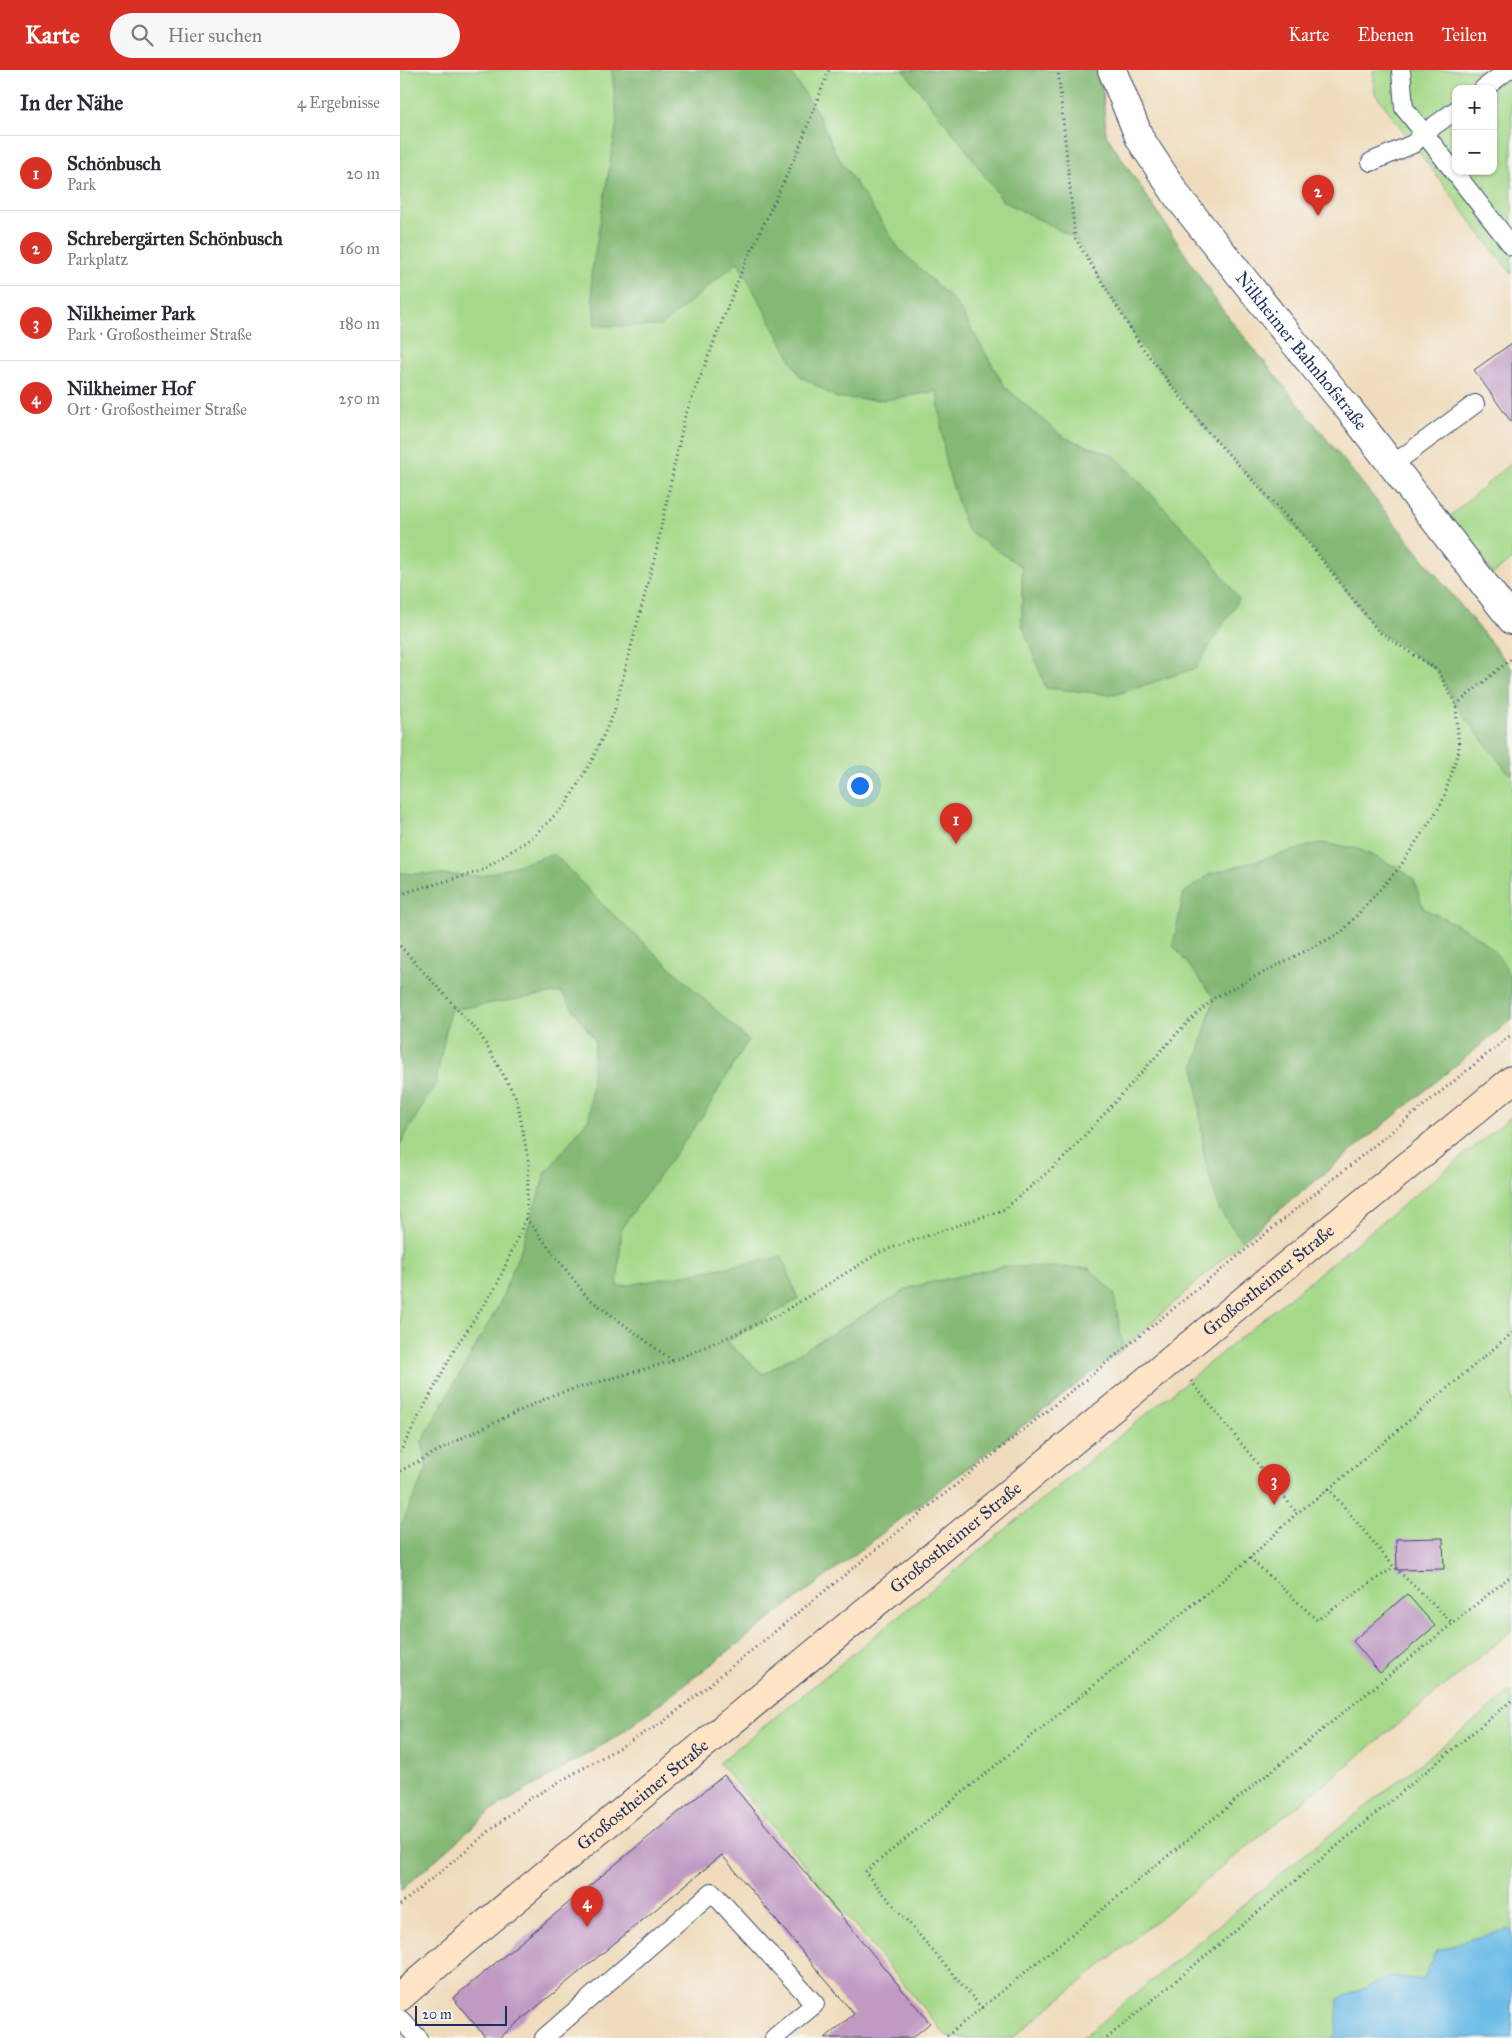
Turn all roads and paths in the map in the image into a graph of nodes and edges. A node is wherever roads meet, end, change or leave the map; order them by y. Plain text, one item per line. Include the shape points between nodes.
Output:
1 (829, 70) edge
2 (1058, 70) edge
3 (1112, 70) edge
4 (1401, 70) edge
5 (1508, 70) edge
6 (1488, 85) edge
7 (1452, 113) edge
8 (1424, 133) junction
9 (1371, 162) dead end
10 (1512, 246) edge
11 (1475, 404) dead end
12 (1392, 465) junction
13 (1512, 620) edge
14 (1512, 658) edge
15 (1456, 705) junction
16 (400, 894) edge
17 (400, 946) edge
18 (1512, 1034) edge
19 (1512, 1080) edge
20 (526, 1218) junction
21 (1512, 1333) edge
22 (1174, 1359) junction
23 (672, 1361) junction
24 (400, 1452) edge
25 (400, 1471) edge
26 (1329, 1490) junction
27 (1297, 1513) junction
28 (1250, 1558) junction
29 (1394, 1568) junction
30 (1512, 1575) edge
31 (1453, 1623) junction
32 (1512, 1700) edge
33 (400, 1905) edge
34 (400, 1997) edge
35 (982, 2008) junction
36 (400, 2019) edge
37 (947, 2036) dead end
38 (418, 2038) edge
39 (544, 2038) edge
40 (774, 2038) edge
41 (1107, 2038) edge

1 - 16 path via 797,153 741,273 685,416 655,556 614,712 593,758 567,803 533,837 481,871
2 - 15 path via 1075,238 1141,346 1208,432 1295,526 1379,632 1437,670
3 - 12 street, Nilkheimer Bahnhofstraße via 1140,139 1178,198
4 - 8 lane via 1404,108
5 - 6 lane
7 - 8 lane
8 - 9 lane via 1414,144
8 - 10 lane
11 - 12 lane
12 - 13 street, Nilkheimer Bahnhofstraße
14 - 15 path
15 - 23 path via 1460,750 1442,803 1399,868 1342,932 1214,998 1181,1029 1066,1156 1005,1209 880,1252 778,1315
17 - 20 path via 480,1034 517,1099 530,1165
18 - 33 path via 662,1723 526,1801
19 - 22 main road, Großostheimer Straße
20 - 23 path via 587,1297
20 - 24 path via 497,1285 456,1347
21 - 26 path
22 - 27 path
22 - 34 main road, Großostheimer Straße
23 - 25 path via 553,1394
26 - 27 path
26 - 29 path
27 - 28 path
28 - 29 path via 1317,1620
28 - 35 path via 865,1872
29 - 31 path
30 - 31 path
31 - 35 path
32 - 41 path
35 - 37 path
36 - 38 lane
39 - 40 lane via 712,1892 815,2004

